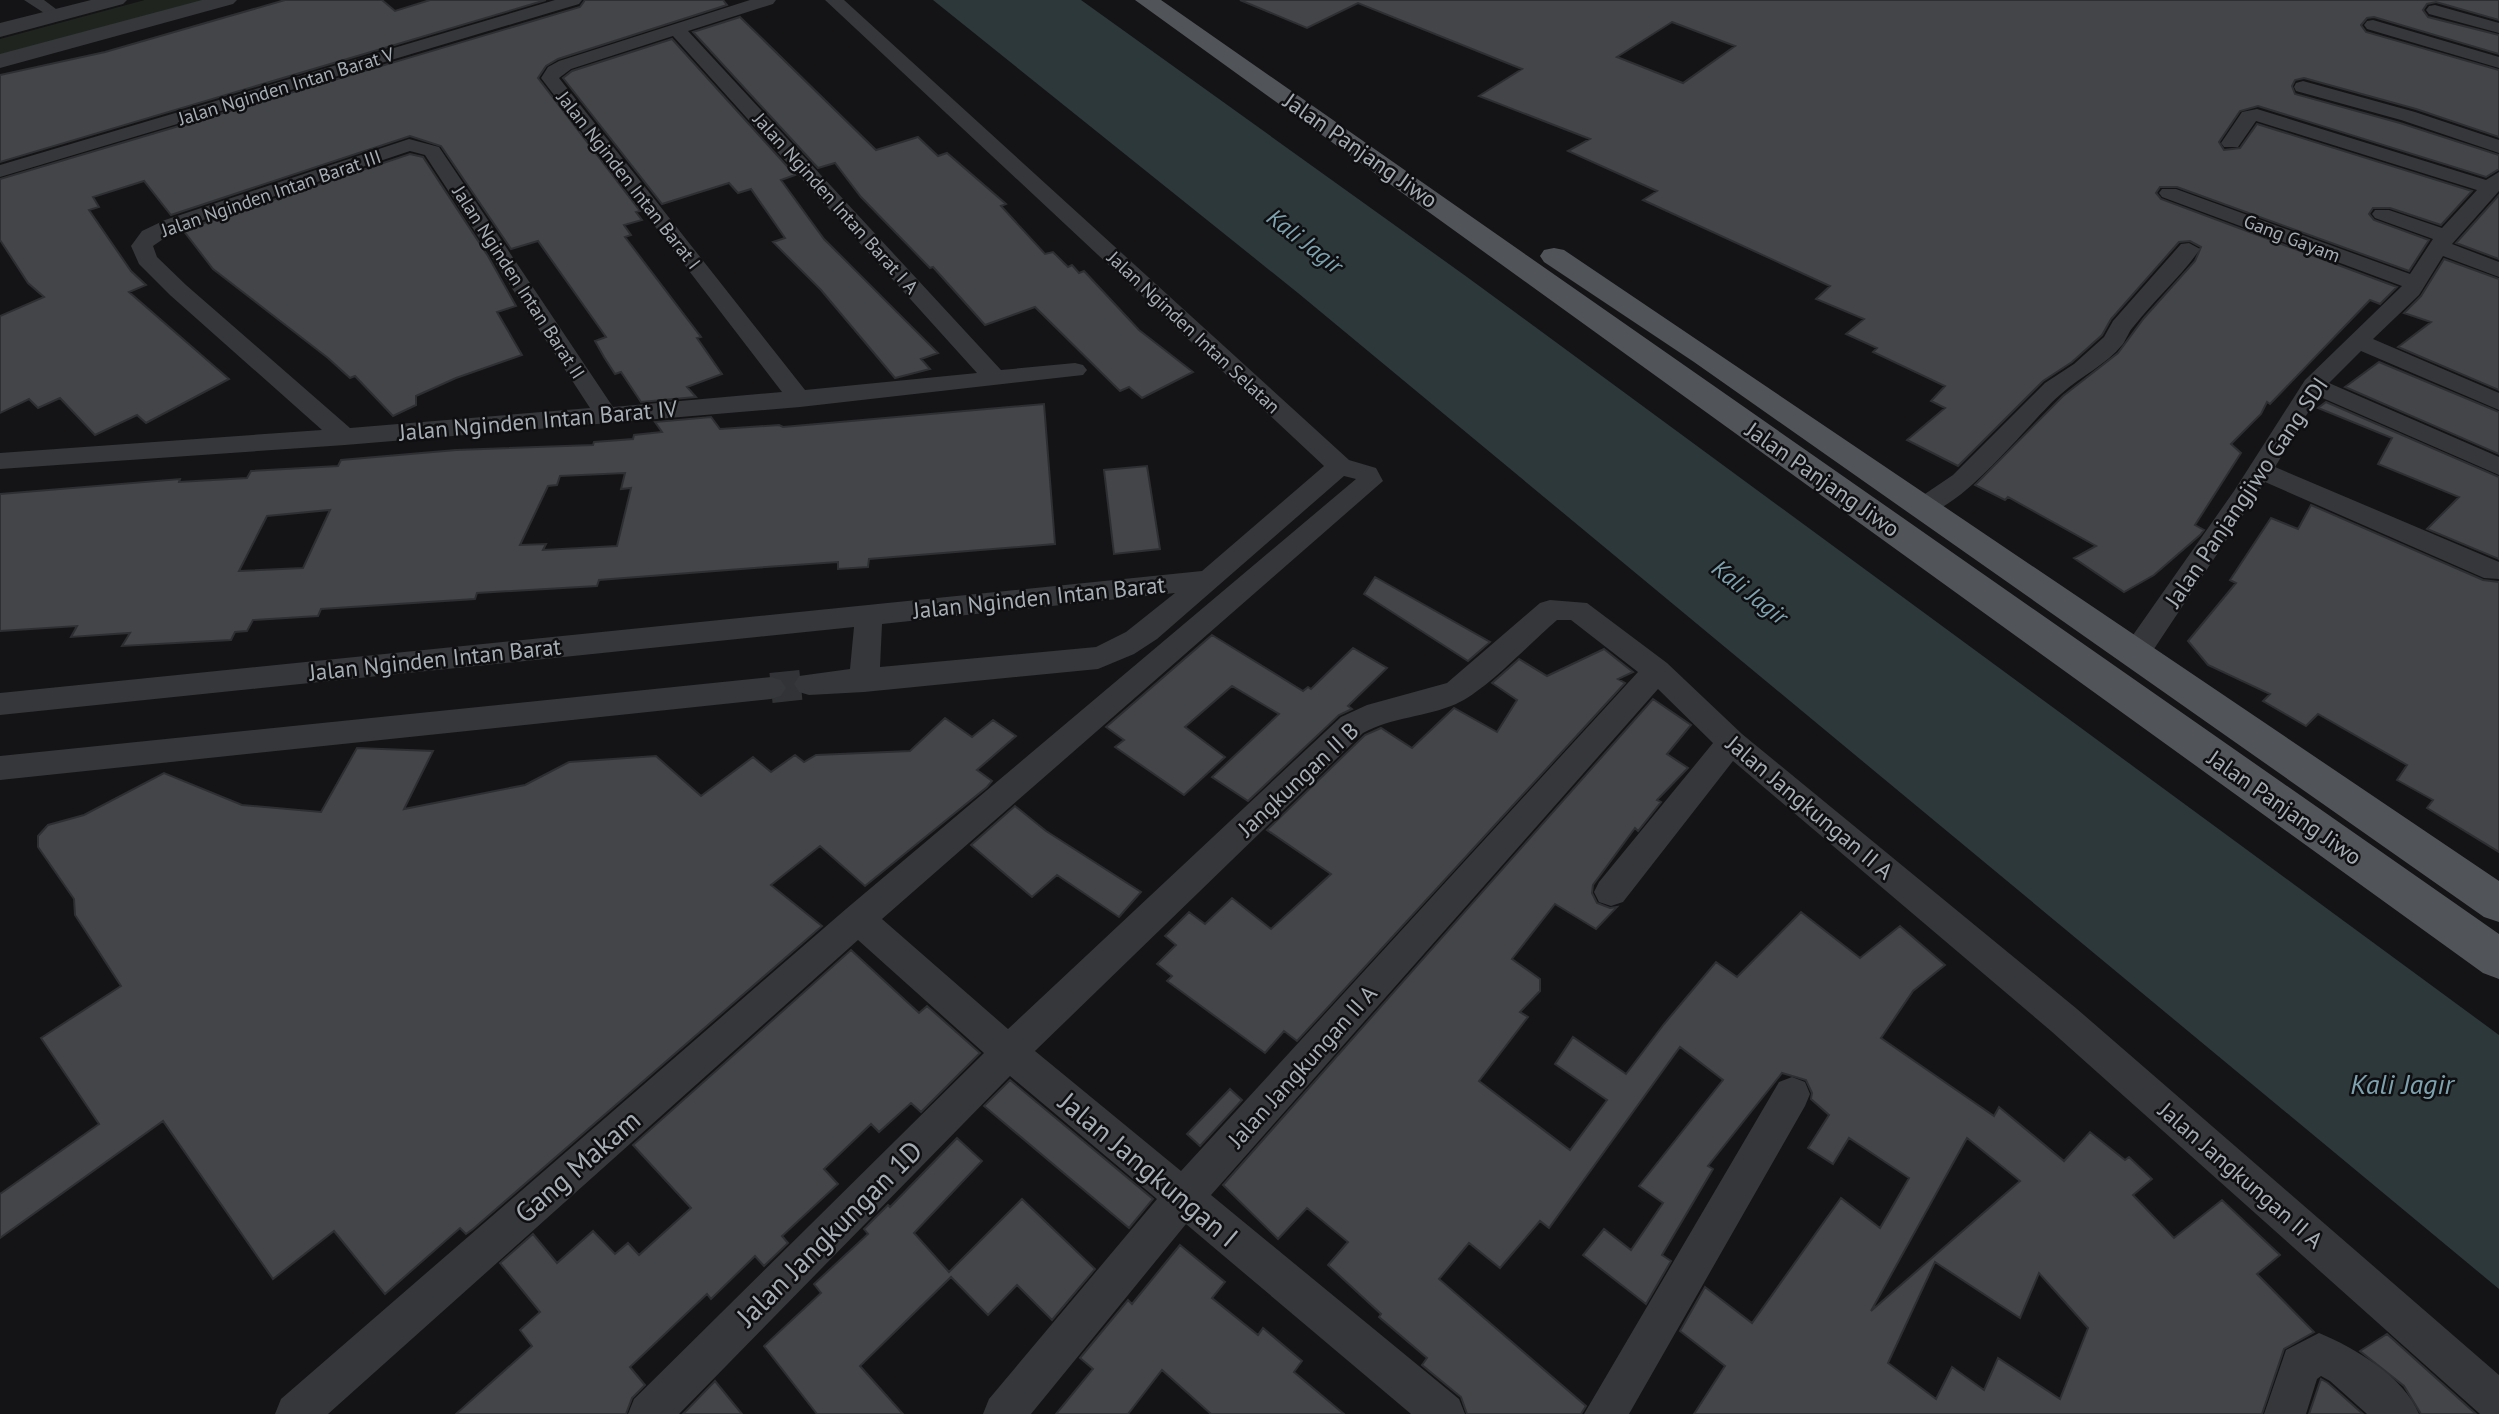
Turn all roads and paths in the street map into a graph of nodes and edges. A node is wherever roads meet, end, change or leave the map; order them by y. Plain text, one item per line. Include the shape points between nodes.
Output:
1 (33, 0) edge
2 (226, 0) edge
3 (573, 0) edge
4 (767, 0) edge
5 (834, 0) edge
6 (1146, 0) edge
7 (1180, 0) edge
8 (100, 2) edge
9 (2435, 10) dead end
10 (55, 15) junction
11 (2372, 25) dead end
12 (675, 28) junction
13 (2499, 28) edge
14 (0, 30) edge
15 (0, 61) edge
16 (2499, 64) edge
17 (2304, 87) dead end
18 (1359, 135) junction
19 (2231, 143) dead end
20 (2499, 147) edge
21 (432, 151) joint
22 (1392, 159) junction
23 (0, 171) edge
24 (2495, 183) edge
25 (2169, 193) dead end
26 (2382, 214) dead end
27 (2442, 241) junction
28 (2189, 249) dead end
29 (2499, 270) edge
30 (2415, 283) junction
31 (2360, 342) junction
32 (1075, 370) dead end
33 (996, 379) junction
34 (2313, 385) junction
35 (800, 399) junction
36 (2499, 402) edge
37 (606, 414) junction
38 (345, 437) junction
39 (0, 461) edge
40 (1340, 466) junction
41 (2499, 467) edge
42 (2259, 470) junction
43 (1922, 508) junction
44 (2494, 571) dead end
45 (1209, 580) junction
46 (869, 614) junction
47 (2136, 653) junction
48 (1657, 671) junction
49 (864, 681) junction
50 (809, 684) tunnel mouth
51 (771, 688) tunnel mouth
52 (0, 704) edge
53 (1731, 742) junction
54 (0, 768) edge
55 (1611, 892) dead end
56 (2499, 904) edge
57 (858, 919) junction
58 (2499, 959) edge
59 (1009, 1052) junction
60 (1792, 1094) dead end
61 (1184, 1197) junction
62 (2499, 1403) edge
63 (296, 1414) edge
64 (649, 1414) edge
65 (1004, 1414) edge
66 (1444, 1414) edge
67 (1605, 1414) edge
68 (2285, 1414) edge
69 (2398, 1414) edge

1 - 10 street
2 - 15 street
3 - 23 street, Jalan Nginden Intan Barat V
4 - 12 street, Jalan Nginden Intan Barat I
5 - 40 street, Jalan Nginden Intan Selatan
6 - 18 main road, Jalan Panjang Jiwo
7 - 18 main road, Jalan Panjang Jiwo
8 - 10 street
9 - 13 street
10 - 14 street
11 - 16 street
12 - 33 street, Jalan Nginden Intan Barat I A
12 - 35 street, Jalan Nginden Intan Barat I via 565,65 550,78
17 - 20 street
18 - 22 main road, Jalan Panjang Jiwo
19 - 24 street via 2249,116 2257,115
21 - 37 street, Jalan Nginden Intan Barat II
21 - 38 street, Jalan Nginden Intan Barat III via 405,146 172,225 150,236 142,246 147,259 178,289
22 - 43 main road, Jalan Panjang Jiwo via 1705,356
22 - 58 main road, Jalan Panjang Jiwo
24 - 27 street, Jalan Panjangjiwo Gang SDI
25 - 30 street, Gang Gayam
26 - 27 street
27 - 29 street
27 - 30 street, Jalan Panjangjiwo Gang SDI
28 - 43 street via 2121,326 2114,340 2053,388 1962,481
30 - 31 street, Jalan Panjangjiwo Gang SDI
31 - 34 street, Jalan Panjangjiwo Gang SDI
31 - 36 street
32 - 33 street, Jalan Nginden Intan Barat IV
33 - 35 street, Jalan Nginden Intan Barat IV
34 - 41 street
34 - 42 street, Jalan Panjangjiwo Gang SDI
35 - 37 street, Jalan Nginden Intan Barat IV
37 - 38 street, Jalan Nginden Intan Barat IV
38 - 39 street, Jalan Nginden Intan Barat IV
40 - 45 street
40 - 57 street via 1367,474 1370,481
42 - 44 street
42 - 47 street, Jalan Panjangjiwo Gang SDI
43 - 47 main road, Jalan Panjang Jiwo
45 - 46 street, Jalan Nginden Intan Barat
45 - 49 street via 1141,637 1098,658
46 - 49 street
46 - 52 street, Jalan Nginden Intan Barat
47 - 56 main road, Jalan Panjang Jiwo
48 - 53 street, Jalan Jangkungan II A
48 - 59 street, Jangkungan II B via 1577,610 1550,610 1450,695 1370,714 1352,725
48 - 61 street, Jalan Jangkungan II A
49 - 50 street
51 - 54 street
53 - 55 street
53 - 62 street, Jalan Jangkungan II A via 2064,1020
57 - 59 street, Jalan Jangkungan I
57 - 63 street, Gang Makam
59 - 61 street, Jalan Jangkungan I
59 - 64 street, Jalan Jangkungan 1D
60 - 67 street
61 - 65 street, Jalan Jangkungan II A
61 - 66 street, Jalan Jangkungan I
68 - 69 street via 2301,1365 2319,1354 2345,1366

